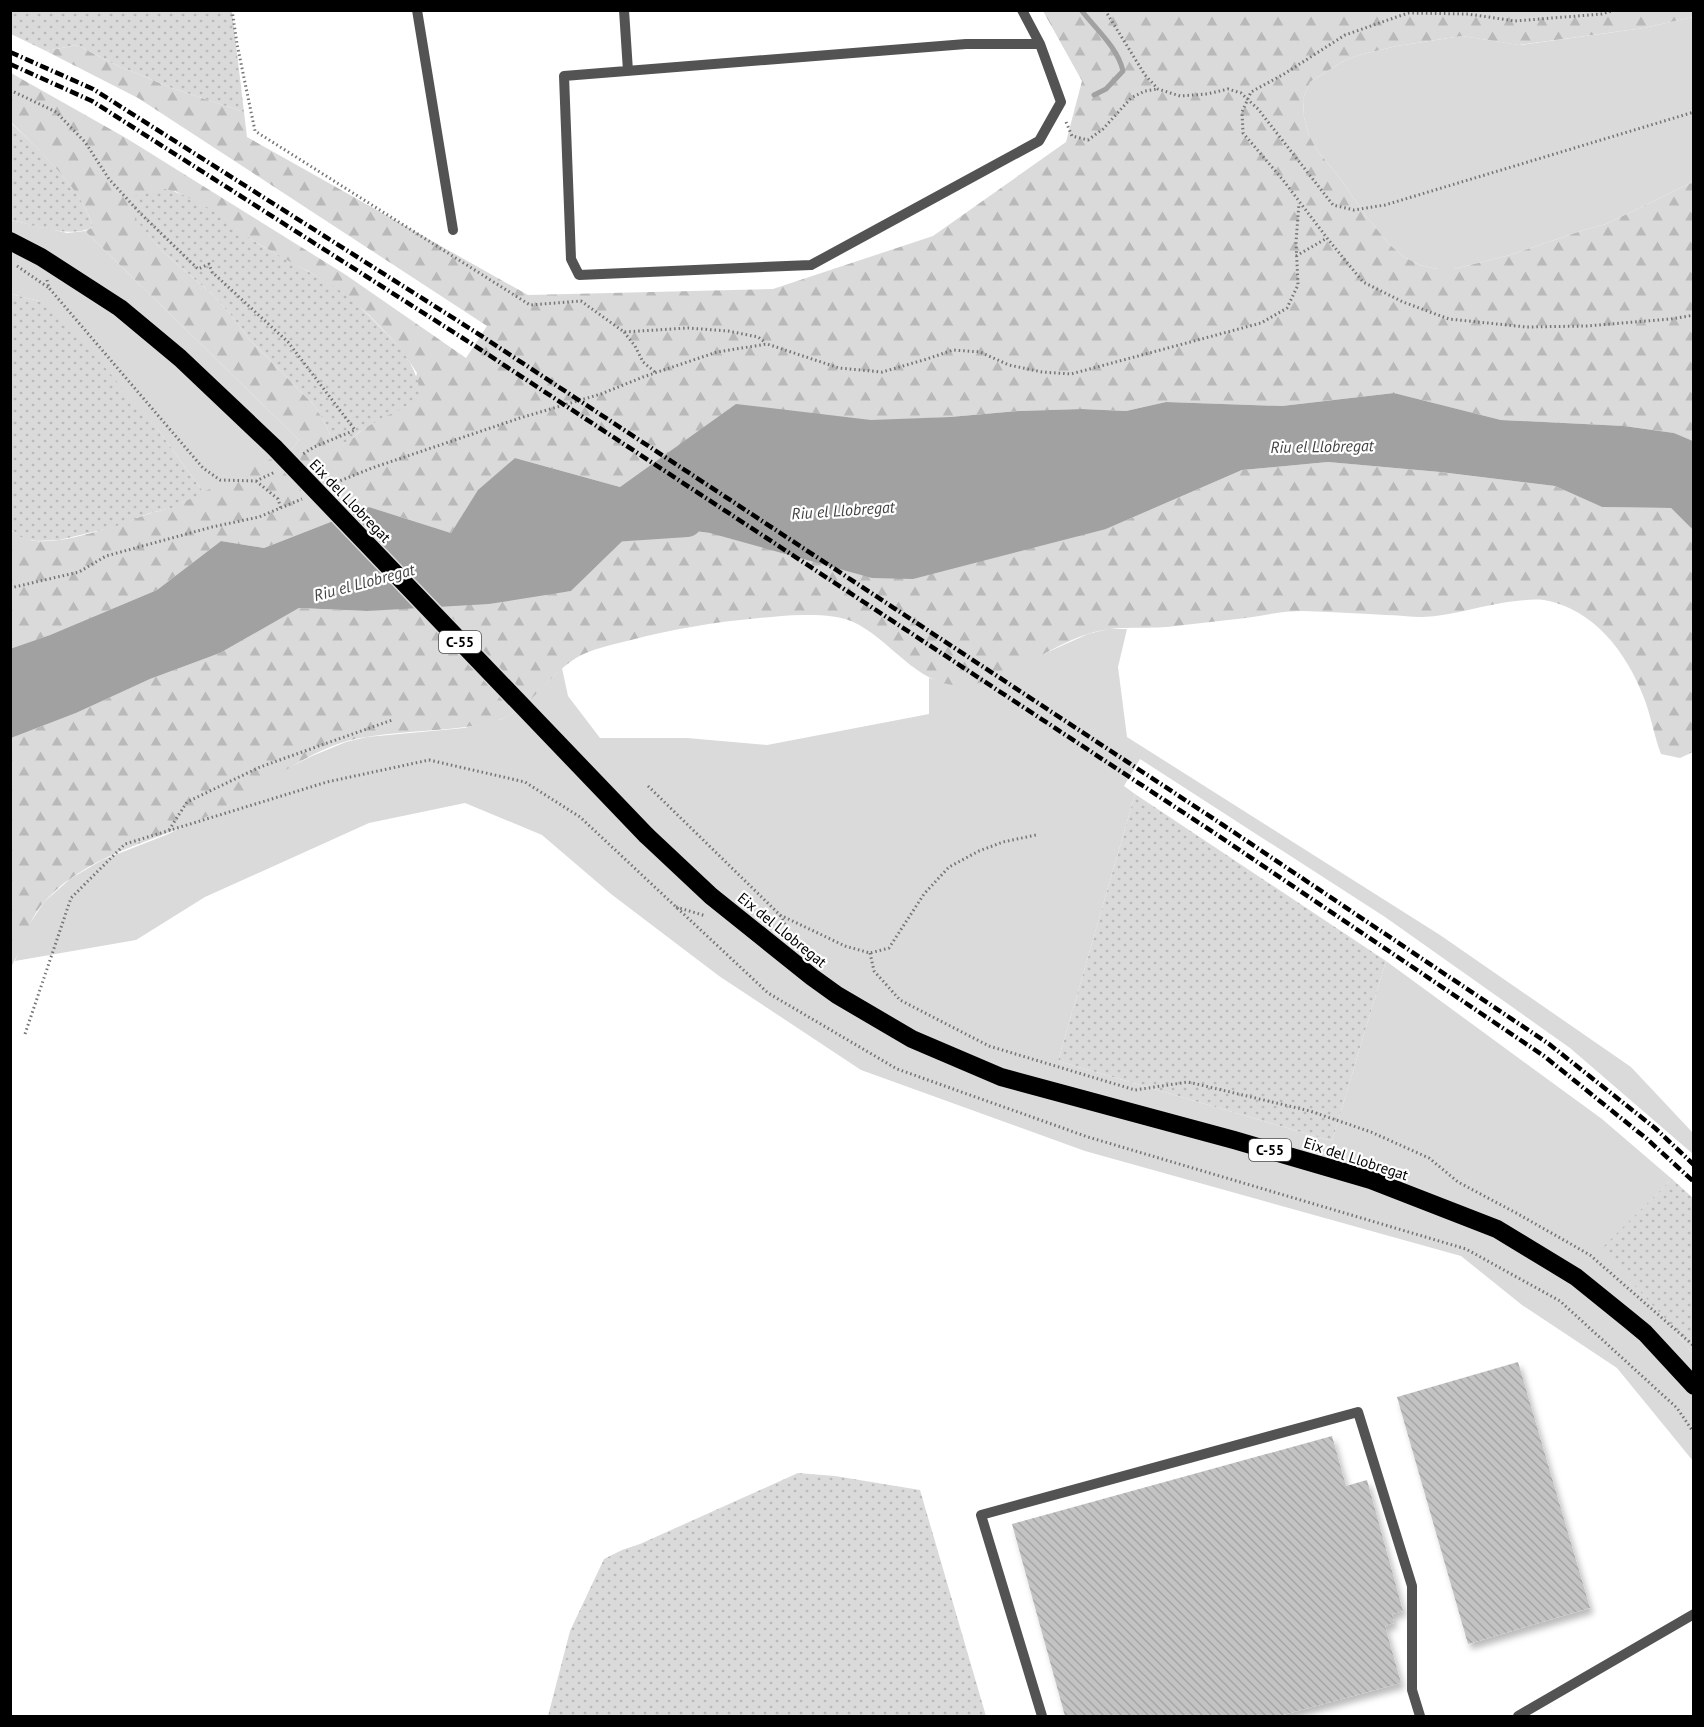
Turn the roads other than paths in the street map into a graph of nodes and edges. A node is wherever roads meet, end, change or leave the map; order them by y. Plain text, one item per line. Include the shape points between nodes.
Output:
1 (417, 10) edge
2 (624, 10) edge
3 (1022, 10) edge
4 (1040, 44) junction
5 (628, 71) junction
6 (453, 230) dead end
7 (10, 241) edge
8 (1694, 1386) edge
9 (1694, 1614) edge
10 (1042, 1716) edge
11 (1420, 1716) edge
12 (1518, 1716) edge

1 - 6 lane
2 - 5 lane
3 - 4 lane
4 - 5 lane via 966,44
4 - 5 lane via 1061,102 1039,141 811,265 579,275 571,259 564,76
7 - 8 highway, Eix del Llobregat / C-55, bridge via 41,257 151,332 275,448 646,835 711,896 837,995 912,1039 1001,1077 1371,1180 1497,1229 1611,1304 1645,1333
9 - 12 lane
10 - 11 lane via 981,1515 1358,1412 1412,1586 1412,1690

